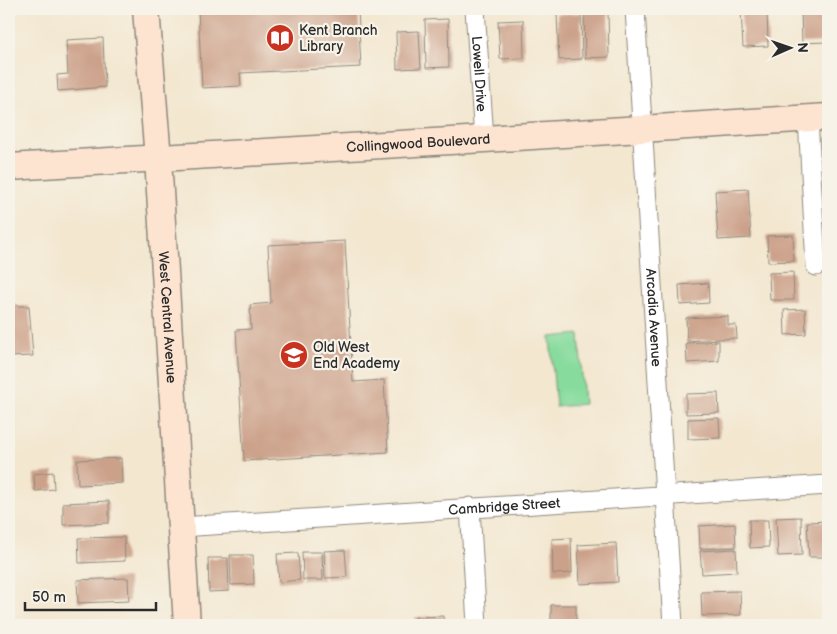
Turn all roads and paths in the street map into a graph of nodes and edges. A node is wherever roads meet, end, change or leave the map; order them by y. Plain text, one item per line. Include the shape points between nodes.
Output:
1 (146, 9) edge
2 (475, 9) edge
3 (635, 9) edge
4 (818, 117) edge
5 (642, 129) junction
6 (484, 139) junction
7 (158, 159) junction
8 (9, 167) edge
9 (816, 266) dead end
10 (828, 486) edge
11 (665, 495) junction
12 (470, 507) junction
13 (180, 526) junction
14 (187, 625) edge
15 (477, 625) edge
16 (673, 625) edge

1 - 7 main road, West Central Avenue
2 - 6 street, Lowell Drive
3 - 5 street, Arcadia Avenue
4 - 5 main road, Collingwood Boulevard
4 - 9 street
5 - 6 main road, Collingwood Boulevard
5 - 11 street, Arcadia Avenue
6 - 7 main road, Collingwood Boulevard
7 - 8 main road, Collingwood Boulevard
7 - 13 main road, West Central Avenue
10 - 11 street, Cambridge Street
11 - 12 street, Cambridge Street
11 - 16 street, Arcadia Avenue
12 - 13 street, Cambridge Street
12 - 15 street
13 - 14 main road, West Central Avenue

